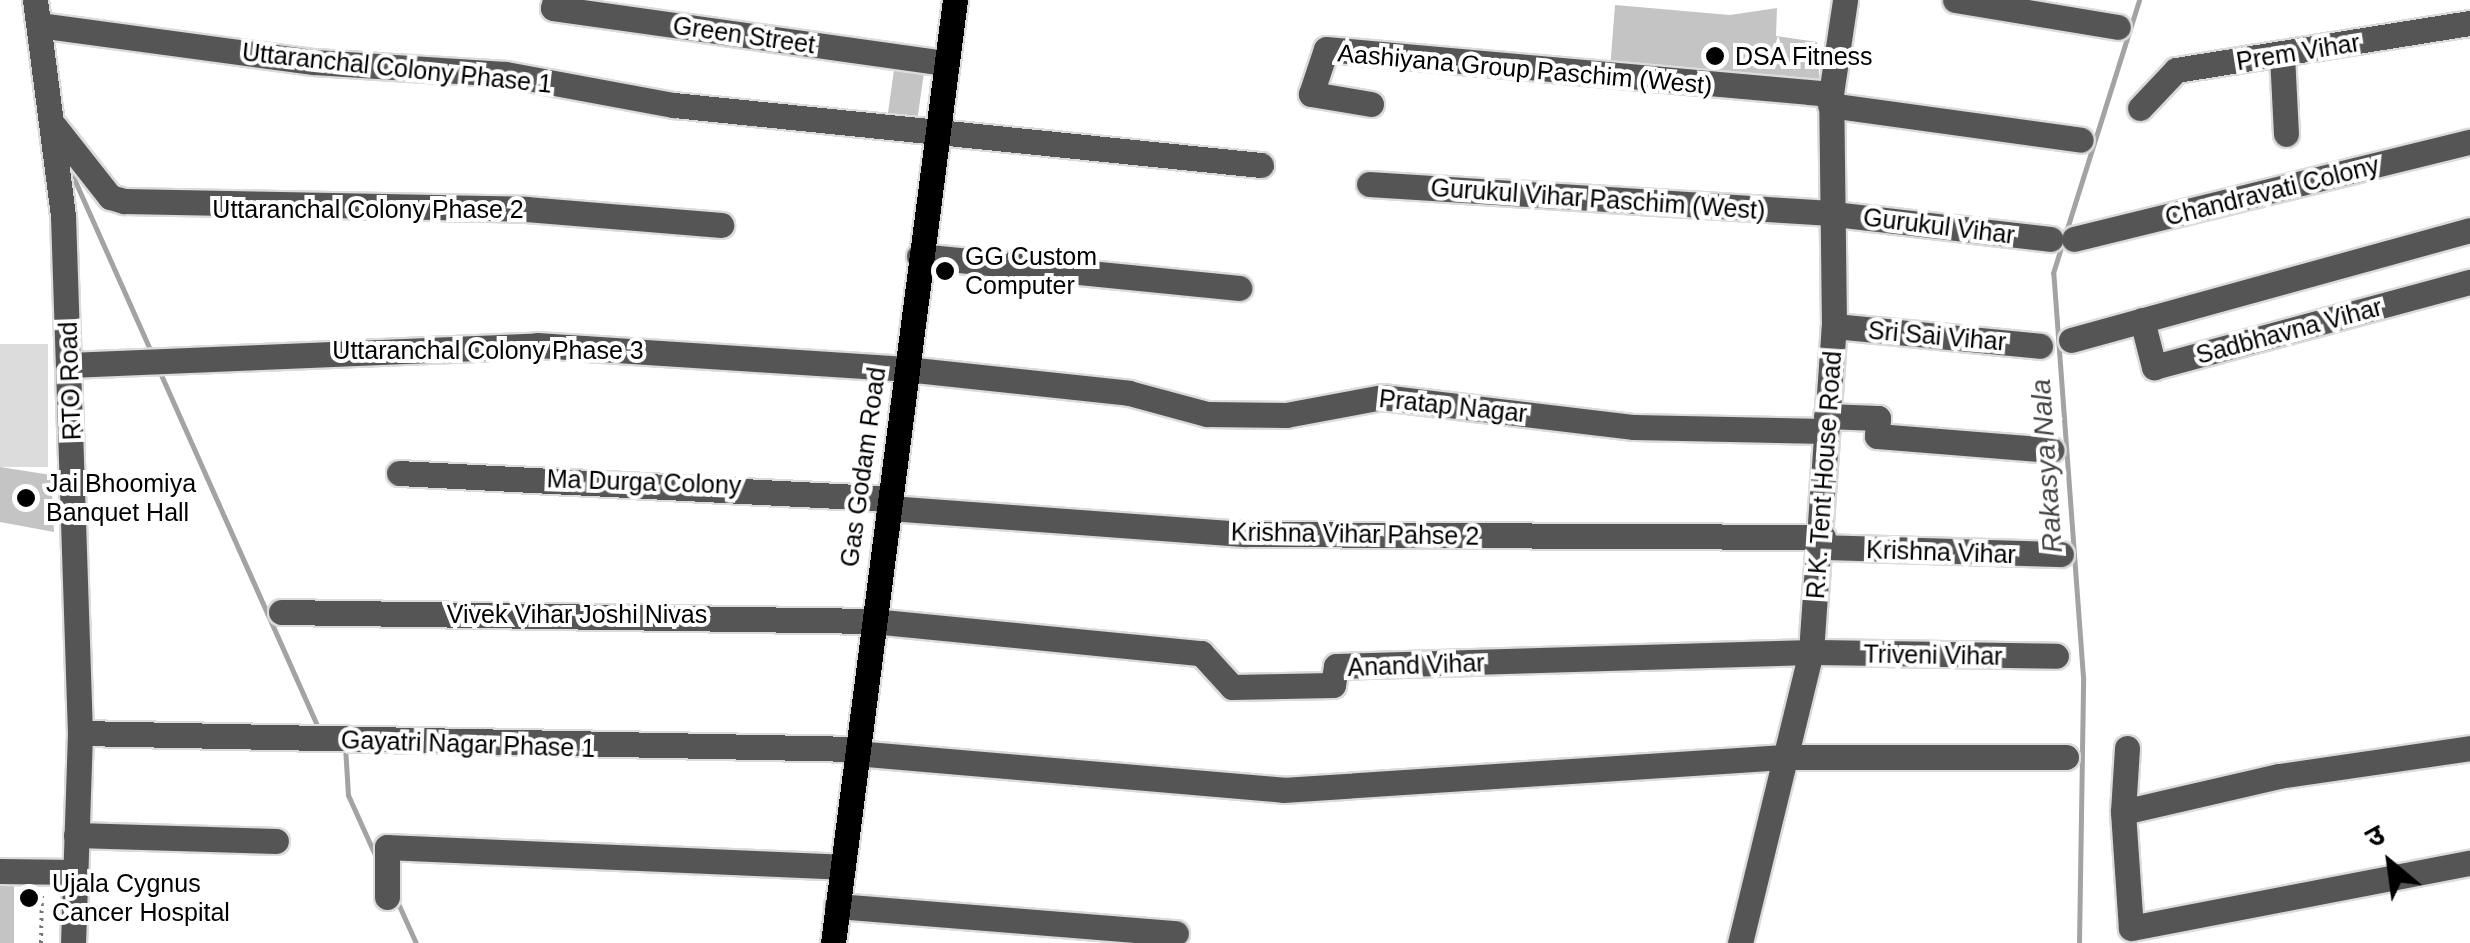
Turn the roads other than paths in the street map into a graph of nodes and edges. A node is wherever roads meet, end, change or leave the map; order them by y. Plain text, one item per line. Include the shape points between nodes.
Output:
1 (555, 0) edge
2 (955, 0) edge
3 (1844, 0) edge
4 (1954, 0) edge
5 (37, 12) edge
6 (2470, 23) edge
7 (2118, 27) dead end
8 (2282, 56) junction
9 (942, 63) junction
10 (1830, 100) junction
11 (1372, 104) dead end
12 (2140, 108) dead end
13 (52, 123) junction
14 (933, 134) junction
15 (2286, 134) dead end
16 (2081, 140) dead end
17 (2470, 142) edge
18 (1261, 165) dead end
19 (1369, 184) dead end
20 (1826, 214) junction
21 (721, 224) dead end
22 (2470, 230) edge
23 (2063, 239) joint
24 (919, 256) junction
25 (2470, 282) edge
26 (1238, 288) dead end
27 (2142, 320) junction
28 (1834, 326) junction
29 (2072, 340) dead end
30 (2040, 346) dead end
31 (69, 365) junction
32 (906, 370) junction
33 (1826, 423) junction
34 (2051, 450) dead end
35 (398, 473) dead end
36 (888, 503) junction
37 (1822, 542) junction
38 (2061, 554) dead end
39 (281, 612) dead end
40 (872, 622) junction
41 (1811, 652) junction
42 (2056, 656) dead end
43 (80, 733) junction
44 (2128, 748) dead end
45 (2470, 748) edge
46 (856, 751) junction
47 (1784, 757) junction
48 (2066, 757) dead end
49 (2123, 812) junction
50 (76, 835) junction
51 (276, 842) dead end
52 (2470, 863) edge
53 (841, 867) junction
54 (0, 871) edge
55 (75, 872) junction
56 (387, 896) dead end
57 (837, 906) junction
58 (1176, 933) dead end
59 (73, 943) edge
60 (833, 943) edge
61 (1740, 943) edge

1 - 9 street, Green Street via 553,8
2 - 9 main road, Gas Godam Road
3 - 10 street, R.K. Tent House Road
4 - 7 street
5 - 13 street, RTO Road
5 - 14 street, Uttaranchal Colony Phase 1 via 314,62 506,74 674,105
6 - 8 street, Prem Vihar
8 - 12 street, Prem Vihar via 2176,70
8 - 15 street
9 - 14 main road, Gas Godam Road
10 - 11 street, Aashiyana Group Paschim (West) via 1326,49 1311,94
10 - 16 street
10 - 20 street, R.K. Tent House Road
13 - 21 street, Uttaranchal Colony Phase 2 via 110,197 124,201 526,209
13 - 31 street, RTO Road
14 - 18 street, Uttaranchal Colony Phase 1
14 - 24 main road, Gas Godam Road
17 - 23 street, Chandravati Colony
19 - 20 street, Gurukul Vihar Paschim (West)
20 - 23 street, Gurukul Vihar
20 - 28 street, R.K. Tent House Road
22 - 27 street
24 - 26 street
24 - 32 main road, Gas Godam Road
25 - 27 street, Sadbhavna Vihar via 2154,368
27 - 29 street
28 - 30 street, Sri Sai Vihar
28 - 33 street, R.K. Tent House Road
31 - 32 street, Uttaranchal Colony Phase 3 via 537,346
31 - 43 street, RTO Road
32 - 33 street, Pratap Nagar via 1129,393 1206,414 1286,415 1382,397 1634,426
32 - 36 main road, Gas Godam Road
33 - 34 street, Pratap Nagar via 1878,418 1877,436
33 - 37 street, R.K. Tent House Road
35 - 36 street, Ma Durga Colony
36 - 37 street, Krishna Vihar Pahse 2 via 1244,534
36 - 40 main road, Gas Godam Road
37 - 38 street, Krishna Vihar
37 - 41 street, R.K. Tent House Road
39 - 40 street, Vivek Vihar Joshi Nivas
40 - 41 street, Anand Vihar via 1201,653 1232,686 1333,685 1336,666
40 - 46 main road, Gas Godam Road
41 - 42 street, Triveni Vihar
41 - 47 street, R.K. Tent House Road
43 - 46 street, Gayatri Nagar Phase 1
43 - 50 street, RTO Road
44 - 49 street
45 - 49 street via 2279,776
46 - 47 street, Gayatri Nagar Phase 1 via 1282,790
46 - 53 main road, Gas Godam Road
47 - 48 street, Gayatri Nagar Phase 1
47 - 61 street, R.K. Tent House Road
49 - 52 street via 2131,928
50 - 51 street
50 - 55 street, RTO Road
53 - 56 street via 387,846
53 - 57 main road, Gas Godam Road
54 - 55 street
55 - 59 street, RTO Road
57 - 58 street
57 - 60 main road, Gas Godam Road

